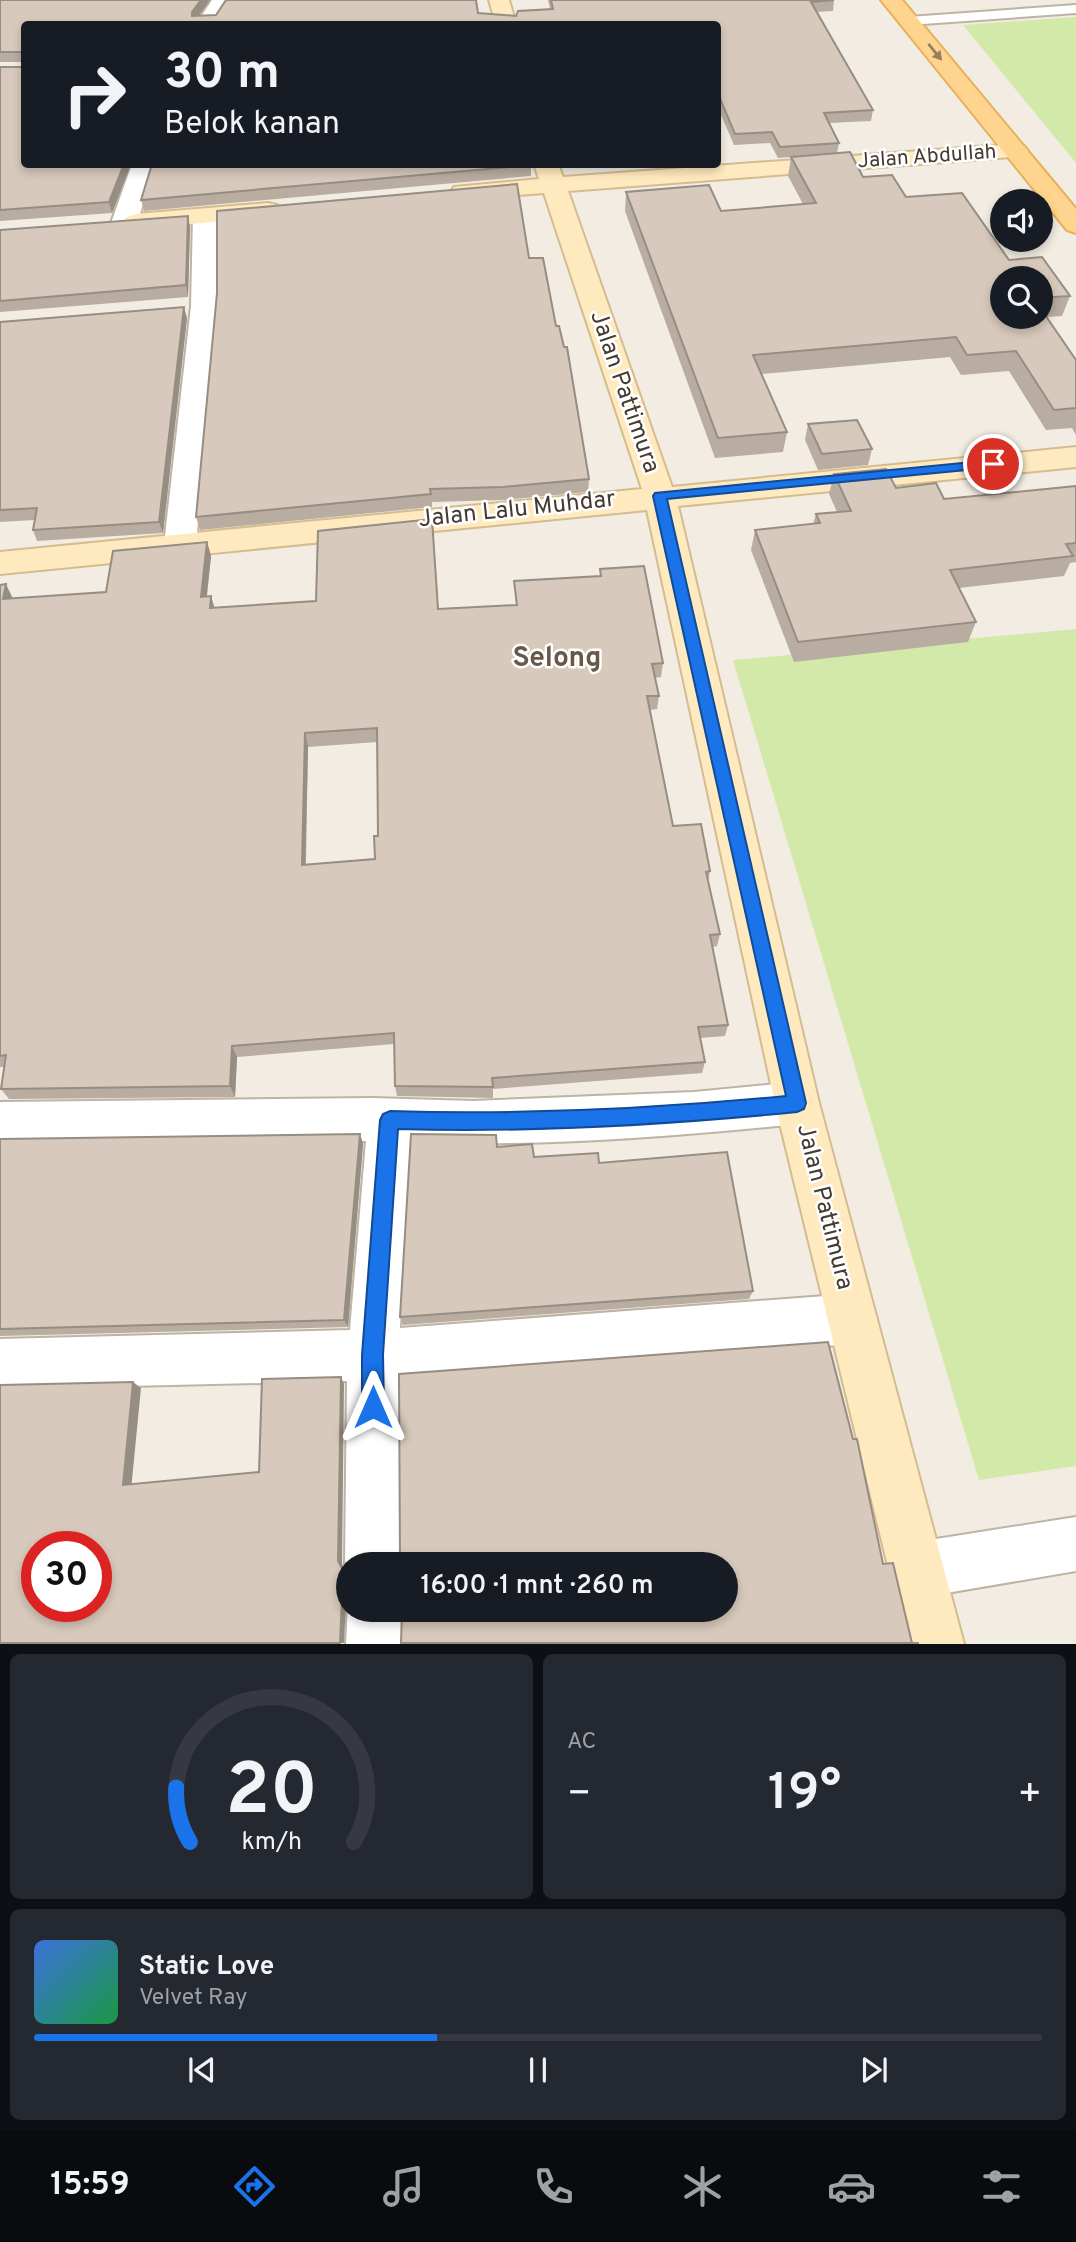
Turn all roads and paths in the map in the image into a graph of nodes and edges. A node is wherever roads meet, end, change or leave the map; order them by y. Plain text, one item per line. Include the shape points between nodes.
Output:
1 (222, 0) edge
2 (499, 0) edge
3 (891, 0) edge
4 (1076, 9) edge
5 (909, 20) junction
6 (208, 21) edge
7 (505, 21) edge
8 (1016, 150) junction
9 (721, 165) edge
10 (143, 168) edge
11 (666, 168) edge
12 (549, 174) edge
13 (441, 194) edge
14 (288, 208) edge
15 (205, 216) junction
16 (124, 223) junction
17 (97, 225) edge
18 (1076, 225) edge
19 (1076, 457) edge
20 (660, 496) junction
21 (180, 545) junction
22 (0, 563) edge
23 (797, 1103) junction
24 (390, 1120) junction
25 (0, 1124) edge
26 (852, 1319) junction
27 (373, 1355) junction
28 (0, 1364) edge
29 (1076, 1544) edge
30 (373, 1552) edge
31 (917, 1570) junction
32 (374, 1622) edge
33 (374, 1643) edge
34 (936, 1643) edge

1 - 6 street
2 - 7 street
3 - 5 main road
4 - 5 lane
5 -> 8 main road
8 - 9 street, Jalan Abdullah
8 - 18 main road
10 - 16 street
11 - 12 street, Jalan Abdullah
12 - 13 street, Jalan Abdullah
12 - 20 street, Jalan Pattimura
14 - 15 street
15 - 16 street
15 - 21 street via 191,308
16 - 17 street
19 - 20 street, Jalan Lalu Muhdar
20 - 21 street, Jalan Lalu Muhdar
20 - 23 street, Jalan Pattimura
21 - 22 street, Jalan Lalu Muhdar
23 - 24 street via 473,1123
23 - 26 street, Jalan Pattimura
24 - 25 street
24 - 27 street
26 - 27 street
26 - 31 street, Jalan Pattimura
27 - 28 street
27 - 30 street
29 - 31 street
31 - 34 street, Jalan Pattimura
32 - 33 street

